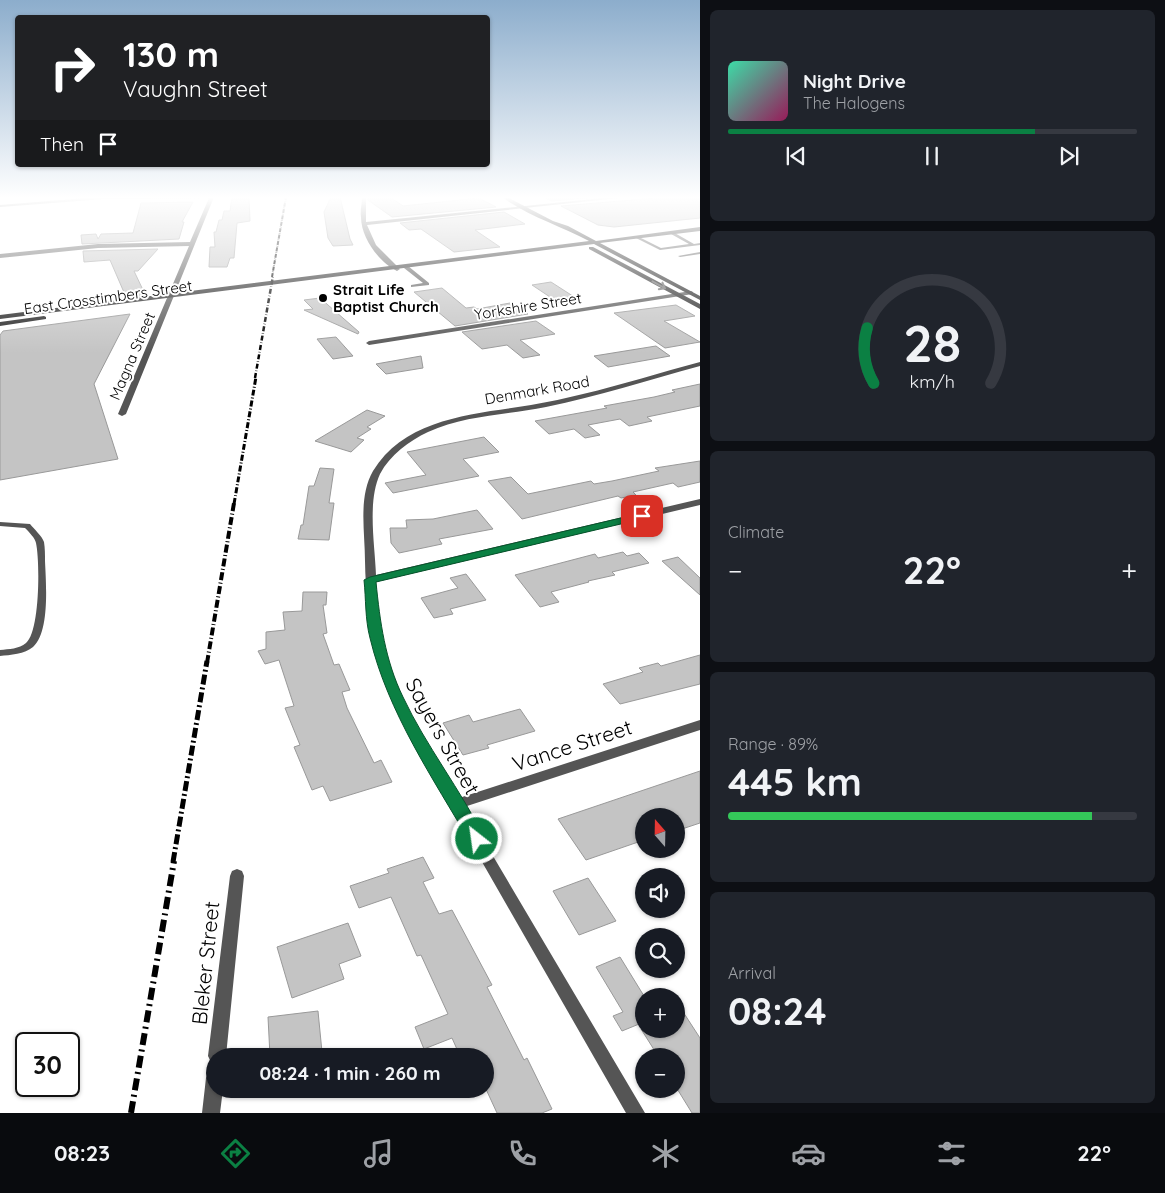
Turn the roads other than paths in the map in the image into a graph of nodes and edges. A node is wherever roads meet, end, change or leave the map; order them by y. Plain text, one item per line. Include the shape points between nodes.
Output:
1 (69, 249) edge
2 (192, 249) edge
3 (375, 249) edge
4 (555, 249) edge
5 (593, 249) edge
6 (608, 249) edge
7 (700, 253) edge
8 (0, 256) edge
9 (680, 256) dead end
10 (406, 268) junction
11 (396, 269) junction
12 (414, 286) dead end
13 (691, 293) junction
14 (678, 295) junction
15 (171, 298) junction
16 (700, 298) edge
17 (700, 307) edge
18 (0, 317) edge
19 (0, 324) edge
20 (369, 343) dead end
21 (700, 364) edge
22 (122, 414) dead end
23 (387, 459) joint
24 (700, 502) edge
25 (0, 524) edge
26 (370, 580) junction
27 (0, 653) edge
28 (700, 725) edge
29 (457, 804) junction
30 (238, 876) dead end
31 (218, 1048) edge
32 (213, 1098) edge
33 (211, 1113) edge
34 (636, 1113) edge

1 - 8 street
2 - 15 street, Magna Street
3 - 11 street
4 - 10 main road, East Crosstimbers Street
5 -> 14 main road
6 - 13 main road
7 - 9 lane
10 - 11 main road, East Crosstimbers Street
10 - 12 lane via 427,284
11 - 15 main road, East Crosstimbers Street
13 - 14 street, Yorkshire Street
13 - 16 main road
14 - 17 main road
14 - 20 street, Yorkshire Street
15 - 18 main road, East Crosstimbers Street
15 - 19 main road, East Crosstimbers Street
15 - 22 street, Magna Street
21 - 23 street, Denmark Road via 600,393 474,415 442,424 408,440
23 - 26 street, Sayers Street via 377,472 369,498
24 - 26 street
25 - 27 lane via 27,526 40,541 41,617 39,634 31,645
26 - 29 street, Sayers Street via 375,635 395,696
28 - 29 street, Vance Street
29 - 34 street, Sayers Street
30 - 31 street, Bleker Street
32 - 33 street

